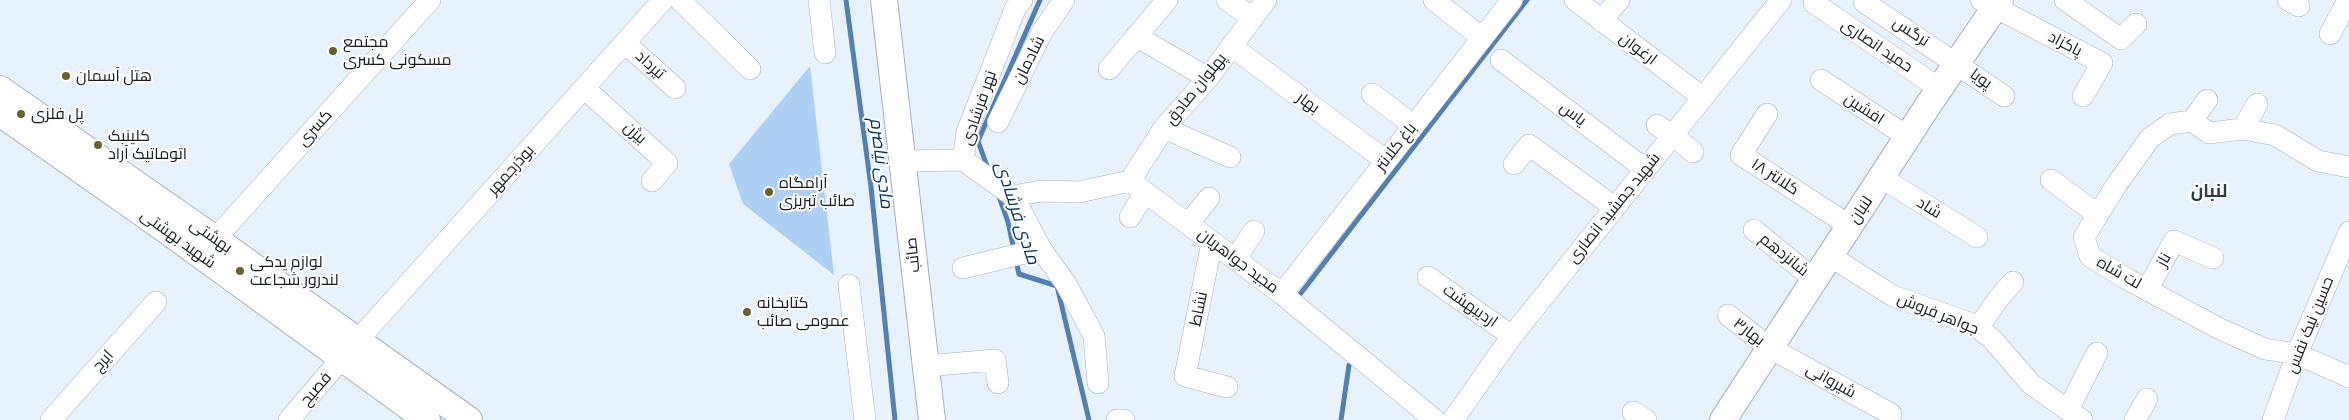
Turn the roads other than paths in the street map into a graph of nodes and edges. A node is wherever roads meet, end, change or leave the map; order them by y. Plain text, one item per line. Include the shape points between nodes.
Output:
1 (430, 0) edge
2 (663, 0) edge
3 (680, 0) edge
4 (819, 0) edge
5 (884, 0) edge
6 (1022, 0) edge
7 (1064, 0) edge
8 (1227, 0) edge
9 (1266, 0) edge
10 (1434, 0) edge
11 (1512, 0) edge
12 (1575, 0) edge
13 (1619, 0) edge
14 (1781, 0) edge
15 (2065, 0) edge
16 (2348, 0) edge
17 (1864, 2) dead end
18 (1158, 3) edge
19 (1814, 3) dead end
20 (1992, 3) edge
21 (1253, 18) junction
22 (1602, 21) junction
23 (2136, 24) dead end
24 (2330, 34) dead end
25 (1136, 36) junction
26 (1482, 38) junction
27 (625, 42) junction
28 (1231, 46) junction
29 (825, 53) dead end
30 (1501, 60) dead end
31 (1958, 63) junction
32 (750, 69) dead end
33 (1109, 69) dead end
34 (1208, 78) junction
35 (1820, 80) dead end
36 (584, 88) junction
37 (675, 88) dead end
38 (1940, 89) junction
39 (0, 90) edge
40 (1372, 94) dead end
41 (2004, 96) dead end
42 (2083, 96) dead end
43 (1702, 98) junction
44 (2207, 100) dead end
45 (2256, 104) dead end
46 (0, 113) edge
47 (1767, 114) dead end
48 (2192, 121) junction
49 (998, 122) dead end
50 (1413, 125) junction
51 (1164, 128) junction
52 (2243, 129) junction
53 (1664, 130) junction
54 (1908, 137) junction
55 (1692, 152) dead end
56 (1230, 158) dead end
57 (963, 160) junction
58 (1385, 160) junction
59 (903, 161) junction
60 (1514, 164) dead end
61 (2349, 167) edge
62 (1645, 169) junction
63 (1882, 178) junction
64 (2051, 180) dead end
65 (652, 181) dead end
66 (1138, 186) junction
67 (1013, 196) junction
68 (1209, 198) dead end
69 (1614, 207) junction
70 (2097, 214) junction
71 (1130, 217) dead end
72 (1188, 224) junction
73 (1850, 226) junction
74 (1754, 230) dead end
75 (1254, 231) dead end
76 (2349, 232) edge
77 (1976, 237) dead end
78 (1212, 242) junction
79 (208, 247) junction
80 (1041, 249) junction
81 (1830, 256) junction
82 (2213, 258) dead end
83 (1234, 259) junction
84 (963, 268) dead end
85 (1428, 277) dead end
86 (1815, 280) junction
87 (2012, 282) dead end
88 (849, 285) dead end
89 (2147, 290) junction
90 (1282, 294) junction
91 (156, 302) dead end
92 (1728, 316) dead end
93 (1978, 328) junction
94 (1512, 336) junction
95 (1770, 348) junction
96 (350, 349) junction
97 (2097, 353) dead end
98 (2297, 354) junction
99 (925, 366) junction
100 (2349, 377) edge
101 (998, 383) dead end
102 (1098, 383) dead end
103 (1227, 386) dead end
104 (2147, 399) dead end
105 (423, 407) edge
106 (1891, 414) dead end
107 (2075, 415) edge
108 (51, 420) edge
109 (289, 420) edge
110 (469, 420) edge
111 (865, 420) edge
112 (932, 420) edge
113 (1117, 420) edge
114 (1124, 420) edge
115 (1435, 420) edge
116 (1453, 420) edge
117 (1723, 420) edge
118 (2135, 420) edge
119 (2273, 420) edge

1 - 79 street, کسری
2 - 27 street, بوذرجمهر
3 - 32 street
4 - 29 street
5 - 59 main road, صائب
6 - 57 street, نهر فرشادی via 1015,9 967,132
7 - 49 street, شادمان via 1042,32
8 - 21 street
9 - 21 street, پهلوان صادق
10 - 26 street
11 - 26 street, باغ کلانتر
12 - 22 street, ارغوان
13 - 22 street
14 - 43 street, شهید جمشید انصاری
15 - 23 street via 2121,39
16 - 24 street
17 - 31 street, نرگس
18 - 25 street
19 - 38 street, حمید انصاری
20 - 31 main road, لنبان
20 - 42 street, پاکزاد via 2102,63
21 - 28 street, پهلوان صادق
22 - 43 street, ارغوان
25 - 33 street
25 - 34 street
26 - 50 street, باغ کلانتر
27 - 36 street, بوذرجمهر
27 - 37 street, تیرداد
28 - 34 street, پهلوان صادق
28 - 58 street, بهار
30 - 62 street, یاس
31 - 38 main road, لنبان
31 - 41 street, پویا
34 - 51 street, پهلوان صادق
35 - 54 street, افشین
36 - 65 street, بیژن via 667,163
36 - 96 street, بوذرجمهر
38 - 54 main road, لنبان
39 - 79 main road, بهشتی
40 - 50 street
43 - 53 street, شهید جمشید انصاری
44 - 48 street
45 - 52 street
46 - 79 main road, شهید بهشتی
47 - 73 street, کلانتر ۱۸ via 1741,155
48 - 52 street via 2209,133
48 - 70 street, لت شاه via 2170,124 2150,138
50 - 58 street, باغ کلانتر
51 - 56 street
51 - 66 street, پهلوان صادق
52 - 61 street via 2275,135 2318,161
53 - 55 street
53 - 62 street, شهید جمشید انصاری
54 - 63 main road, لنبان
57 - 59 street
57 - 67 street, نهر فرشادی
58 - 90 street, باغ کلانتر
59 - 99 main road, صائب
60 - 69 street via 1530,146
62 - 69 street, شهید جمشید انصاری
63 - 73 main road, لنبان
63 - 77 street, شاد
64 - 70 street
66 - 67 street
66 - 71 street, پهلوان صادق
66 - 72 street, مجید جواهریان
67 - 80 street
68 - 72 street
69 - 94 street, شهید جمشید انصاری
70 - 89 street, لت شاه via 2084,237 2090,256
72 - 78 street, مجید جواهریان
73 - 81 main road, لنبان
74 - 86 street, شانزدهم
75 - 83 street
76 - 98 street, حسین نیک نفس
78 - 83 street, مجید جواهریان
78 - 103 street, نشاط via 1185,376
79 - 96 main road, شهید بهشتی
80 - 84 street
80 - 102 street via 1066,284 1094,336
81 - 86 main road, لنبان
81 - 93 street, جواهر فروش via 1893,296
82 - 89 street, ناز via 2174,242
83 - 90 street, مجید جواهریان
85 - 94 street, اردیبهشت
86 - 95 main road, لنبان
87 - 93 street
88 - 111 street
89 - 98 street, لت شاه via 2265,350
90 - 115 street, مجید جواهریان
91 - 108 street, ایرج
92 - 95 street, بهار۳
93 - 107 street, جواهر فروش via 1993,340 2030,384
94 - 116 street, شهید جمشید انصاری
95 - 106 street, شیروانی
95 - 117 main road, لنبان
96 - 105 main road, شهید بهشتی
96 - 109 street, فصیح
97 - 107 street
98 - 100 street, لت شاه
98 - 119 street, حسین نیک نفس
99 - 101 street via 995,360
99 - 112 main road, صائب
104 - 118 street
105 - 110 main road
113 - 114 street

